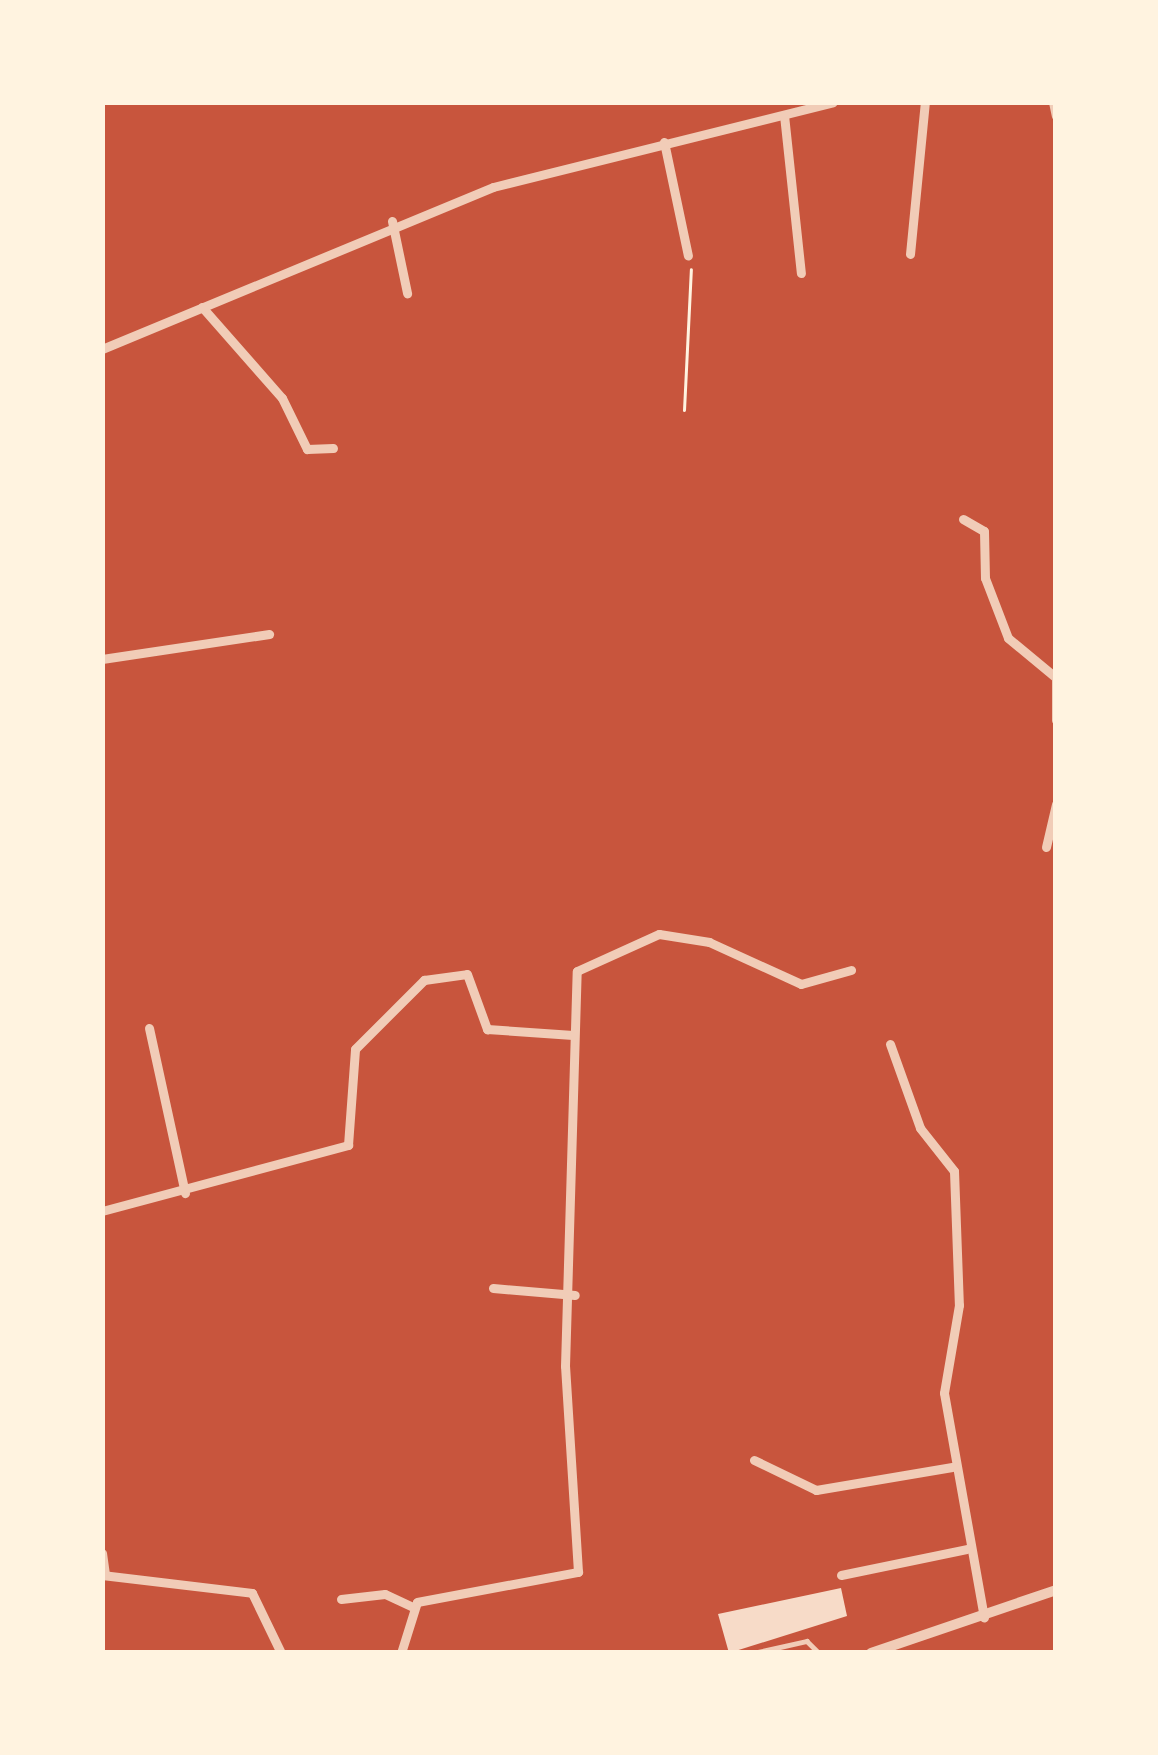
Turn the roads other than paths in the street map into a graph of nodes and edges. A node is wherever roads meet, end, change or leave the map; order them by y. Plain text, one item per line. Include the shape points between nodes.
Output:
1 (832, 102) edge
2 (925, 102) edge
3 (1053, 102) edge
4 (784, 115) junction
5 (1056, 116) edge
6 (664, 142) junction
7 (392, 221) junction
8 (910, 254) dead end
9 (688, 256) road end
10 (801, 274) dead end
11 (407, 293) dead end
12 (202, 308) junction
13 (102, 349) edge
14 (333, 448) dead end
15 (963, 519) dead end
16 (269, 634) dead end
17 (102, 659) edge
18 (1055, 675) edge
19 (1056, 720) edge
20 (1056, 804) edge
21 (1046, 847) dead end
22 (851, 970) dead end
23 (149, 1028) dead end
24 (573, 1035) junction
25 (890, 1044) dead end
26 (185, 1193) junction
27 (102, 1211) edge
28 (493, 1288) dead end
29 (575, 1295) junction
30 (754, 1460) dead end
31 (952, 1467) junction
32 (966, 1549) junction
33 (102, 1553) edge
34 (103, 1575) edge
35 (841, 1575) dead end
36 (1056, 1590) edge
37 (341, 1599) dead end
38 (411, 1606) junction
39 (984, 1617) junction
40 (895, 1649) edge
41 (758, 1652) edge
42 (280, 1653) edge
43 (401, 1653) edge
44 (819, 1653) edge
45 (871, 1653) edge

1 - 4 street
2 - 8 street
3 - 5 street
4 - 6 street
4 - 10 street
6 - 7 street
6 - 9 street
7 - 11 street
7 - 12 street
12 - 13 street
12 - 14 street via 282,398 307,448
15 - 18 street via 984,530 985,578 1008,638
16 - 17 street
18 - 19 street
20 - 21 street
22 - 24 street via 801,984 709,942 659,934 577,971
23 - 26 street
24 - 26 street via 487,1029 467,974 424,980 355,1049 348,1145
24 - 29 street
25 - 31 street via 920,1128 954,1172 959,1305 944,1393
26 - 27 street
28 - 29 street
29 - 38 street via 566,1366 578,1573
30 - 31 street via 816,1490
31 - 32 street
32 - 35 street
32 - 39 street
33 - 34 street
34 - 42 street via 252,1593
36 - 39 street
37 - 38 street via 385,1594
38 - 43 street
39 - 40 street
40 - 45 street
41 - 44 lane via 807,1641

